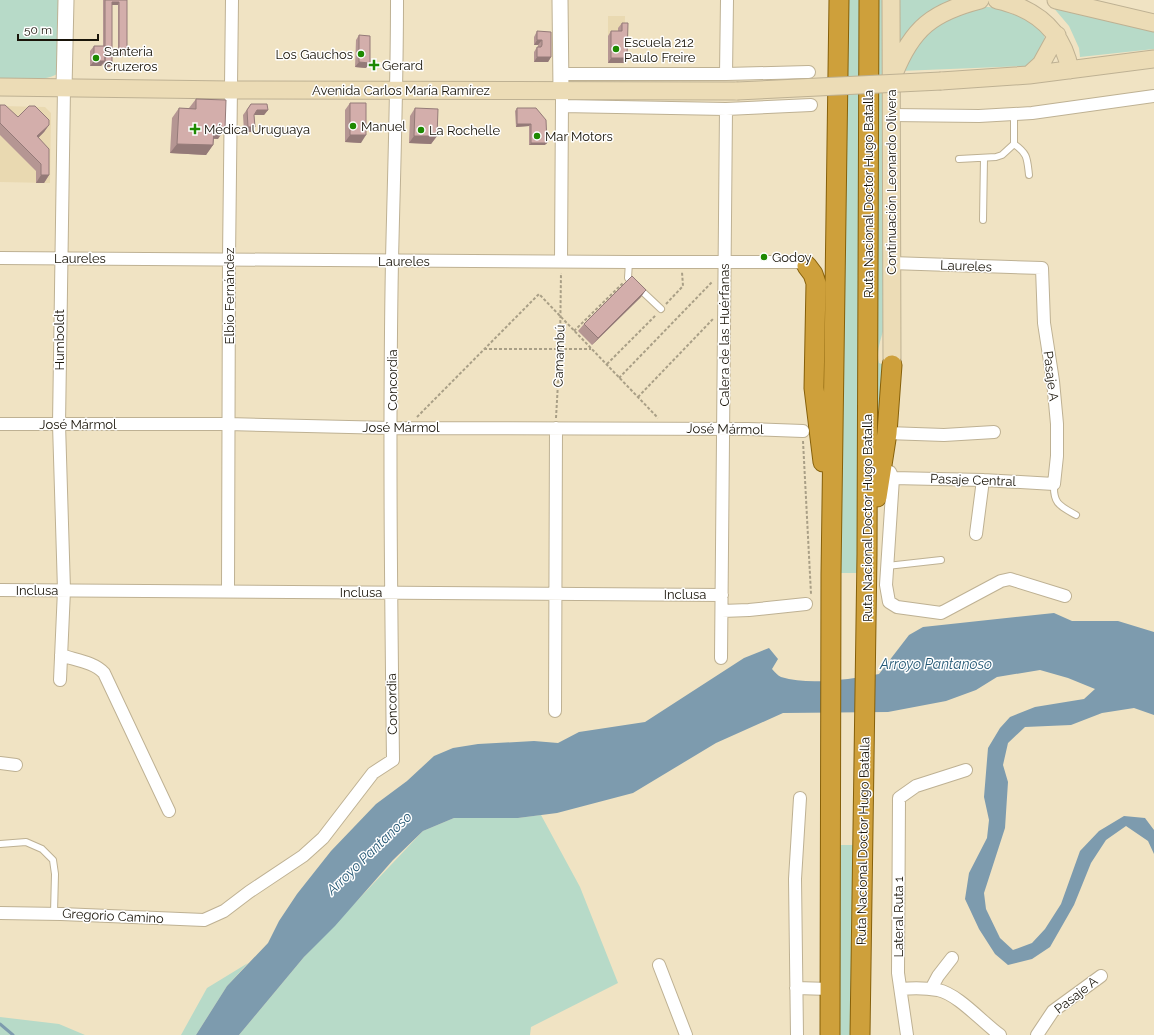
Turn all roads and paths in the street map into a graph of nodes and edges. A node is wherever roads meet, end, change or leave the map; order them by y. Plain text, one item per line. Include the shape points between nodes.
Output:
1 (66, 0) edge
2 (232, 0) edge
3 (397, 0) edge
4 (560, 0) edge
5 (727, 0) edge
6 (839, 0) edge
7 (869, 0) edge
8 (891, 0) edge
9 (980, 0) edge
10 (998, 0) edge
11 (1030, 0) edge
12 (1056, 0) edge
13 (1154, 23) edge
14 (1057, 35) junction
15 (1154, 59) edge
16 (1074, 70) junction
17 (726, 74) junction
18 (1029, 75) junction
19 (892, 80) junction
20 (0, 87) edge
21 (64, 88) junction
22 (231, 90) junction
23 (397, 90) junction
24 (562, 90) junction
25 (1154, 96) edge
26 (726, 109) junction
27 (1014, 114) junction
28 (891, 115) junction
29 (1014, 144) junction
30 (984, 158) junction
31 (958, 159) dead end
32 (1029, 175) dead end
33 (983, 220) dead end
34 (0, 258) edge
35 (60, 258) junction
36 (228, 259) junction
37 (392, 260) junction
38 (561, 262) junction
39 (629, 262) junction
40 (682, 262) junction
41 (891, 263) junction
42 (724, 266) junction
43 (807, 266) joint
44 (1042, 268) joint
45 (628, 278) junction
46 (724, 308) junction
47 (661, 309) junction
48 (561, 317) junction
49 (574, 331) junction
50 (560, 348) junction
51 (591, 348) junction
52 (483, 349) junction
53 (606, 364) junction
54 (892, 364) joint
55 (619, 378) junction
56 (638, 397) junction
57 (0, 424) edge
58 (59, 424) junction
59 (228, 424) junction
60 (406, 427) junction
61 (391, 428) junction
62 (556, 428) junction
63 (669, 429) junction
64 (723, 429) junction
65 (803, 431) joint
66 (994, 432) dead end
67 (886, 433) junction
68 (883, 459) junction
69 (893, 478) junction
70 (983, 480) junction
71 (1054, 484) junction
72 (1076, 515) dead end
73 (976, 534) dead end
74 (867, 554) junction
75 (941, 560) dead end
76 (831, 566) junction
77 (887, 566) junction
78 (0, 590) edge
79 (64, 590) junction
80 (228, 591) junction
81 (390, 592) junction
82 (554, 593) junction
83 (722, 594) junction
84 (1065, 596) dead end
85 (806, 604) joint
86 (722, 611) junction
87 (61, 656) junction
88 (721, 658) dead end
89 (60, 680) dead end
90 (555, 711) dead end
91 (393, 760) joint
92 (0, 763) edge
93 (16, 765) dead end
94 (966, 770) dead end
95 (800, 798) dead end
96 (169, 810) dead end
97 (0, 844) edge
98 (0, 913) edge
99 (54, 914) junction
100 (952, 958) dead end
101 (659, 965) dead end
102 (1101, 976) dead end
103 (796, 988) junction
104 (830, 989) junction
105 (901, 989) junction
106 (931, 989) junction
107 (686, 1035) edge
108 (797, 1035) edge
109 (830, 1035) edge
110 (860, 1035) edge
111 (907, 1035) edge
112 (1000, 1035) edge
113 (1037, 1035) edge

1 - 21 street, Humboldt
2 - 22 street, Elbio Fernández
3 - 23 street, Concordia
4 - 24 street
5 - 17 street
6 - 76 highway
7 - 74 highway, Ruta Nacional Doctor Hugo Batalla
8 - 19 main road, Continuación Leonardo Olivera
9 - 19 main road via 940,14 925,25 900,58
10 - 14 main road via 1034,15
11 - 16 main road via 1061,24 1073,44
12 - 13 main road
14 - 16 main road
14 - 18 main road via 1041,64
15 - 16 main road, Avenida Carlos María Ramírez
16 - 18 main road, Avenida Carlos María Ramírez
17 - 24 street, Avenida Carlos María Ramírez
17 - 26 street, Avenida Carlos María Ramírez via 805,72 806,106
18 - 24 main road, Avenida Carlos María Ramírez, bridge via 737,91
19 - 28 main road, Continuación Leonardo Olivera
20 - 21 main road, Avenida Carlos María Ramírez
21 - 22 main road, Avenida Carlos María Ramírez
21 - 35 street, Humboldt
22 - 23 main road, Avenida Carlos María Ramírez
22 - 36 street, Elbio Fernández
23 - 24 main road, Avenida Carlos María Ramírez
23 - 37 street, Concordia
24 - 26 street, Avenida Carlos María Ramírez
24 - 38 street
25 - 27 street
26 - 42 street, Calera de las Huérfanas
27 - 28 street
27 - 29 lane
28 - 41 main road, Continuación Leonardo Olivera
29 - 30 lane via 1002,155
29 - 32 lane via 1024,151
30 - 31 lane
30 - 33 lane
34 - 35 street, Laureles
35 - 36 street, Laureles
35 - 58 street, Humboldt
36 - 37 street, Laureles
36 - 59 street, Elbio Fernández
37 - 38 street, Laureles
37 - 61 street, Concordia
38 - 39 street, Laureles
38 - 48 path, Camambú
39 - 40 street, Laureles
39 - 45 lane
40 - 42 street, Laureles
40 - 47 path via 683,286
41 - 44 street, Laureles
41 - 54 main road, Continuación Leonardo Olivera
42 - 43 street, Laureles via 790,262
42 - 46 street, Calera de las Huérfanas
42 - 55 path
43 - 76 highway via 816,283 814,388
44 - 71 street, Pasaje A via 1044,323 1056,424 1057,456
45 - 47 lane
45 - 49 path
46 - 56 path
46 - 64 street, Calera de las Huérfanas
47 - 53 path
48 - 49 path
48 - 50 path, Camambú
48 - 52 path via 539,294
49 - 51 path
50 - 51 path
50 - 52 path
50 - 62 path, Camambú
51 - 53 path
52 - 60 path
53 - 55 path
54 - 67 highway
55 - 56 path
56 - 63 path
57 - 58 street, José Mármol
58 - 59 street, José Mármol
58 - 79 street, Humboldt
59 - 61 street, José Mármol
59 - 80 street, Elbio Fernández
60 - 61 street, José Mármol
60 - 62 street, José Mármol
61 - 81 street, Concordia
62 - 63 street, José Mármol
62 - 82 street
63 - 64 street, José Mármol
64 - 65 street, José Mármol
64 - 83 street, Calera de las Huérfanas
65 - 85 path via 811,596
66 - 67 street via 944,435
67 - 68 highway
68 - 69 street
68 - 74 highway
69 - 70 street, Pasaje Central
69 - 77 street
70 - 71 street, Pasaje Central
70 - 73 street
71 - 72 lane via 1054,495 1059,506
74 - 110 highway, Ruta Nacional Doctor Hugo Batalla
75 - 77 lane
76 - 104 highway
77 - 84 street via 889,602 897,608 907,610 941,613 1001,581 1010,579
78 - 79 street, Inclusa
79 - 80 street, Inclusa
79 - 87 street, Humboldt
80 - 81 street, Inclusa
81 - 82 street, Inclusa
81 - 91 street, Concordia
82 - 83 street, Inclusa
82 - 90 street
83 - 86 street, Calera de las Huérfanas
85 - 86 street, Inclusa
86 - 88 street, Calera de las Huérfanas
87 - 89 street, Humboldt
87 - 96 street via 89,664 104,673
91 - 99 street, Gregorio Camino via 373,773 361,786 342,816 303,856 224,911 204,920
92 - 93 street
94 - 105 street, Lateral Ruta 1 via 916,786 899,798 898,973
95 - 103 street via 795,879
97 - 99 lane via 26,842 42,849 53,860
98 - 99 street, Gregorio Camino
100 - 106 street
101 - 107 street
102 - 113 street, Pasaje A via 1053,1011
103 - 104 street
103 - 108 street
104 - 109 highway
105 - 106 street
105 - 111 street, Lateral Ruta 1
106 - 112 street via 957,999

